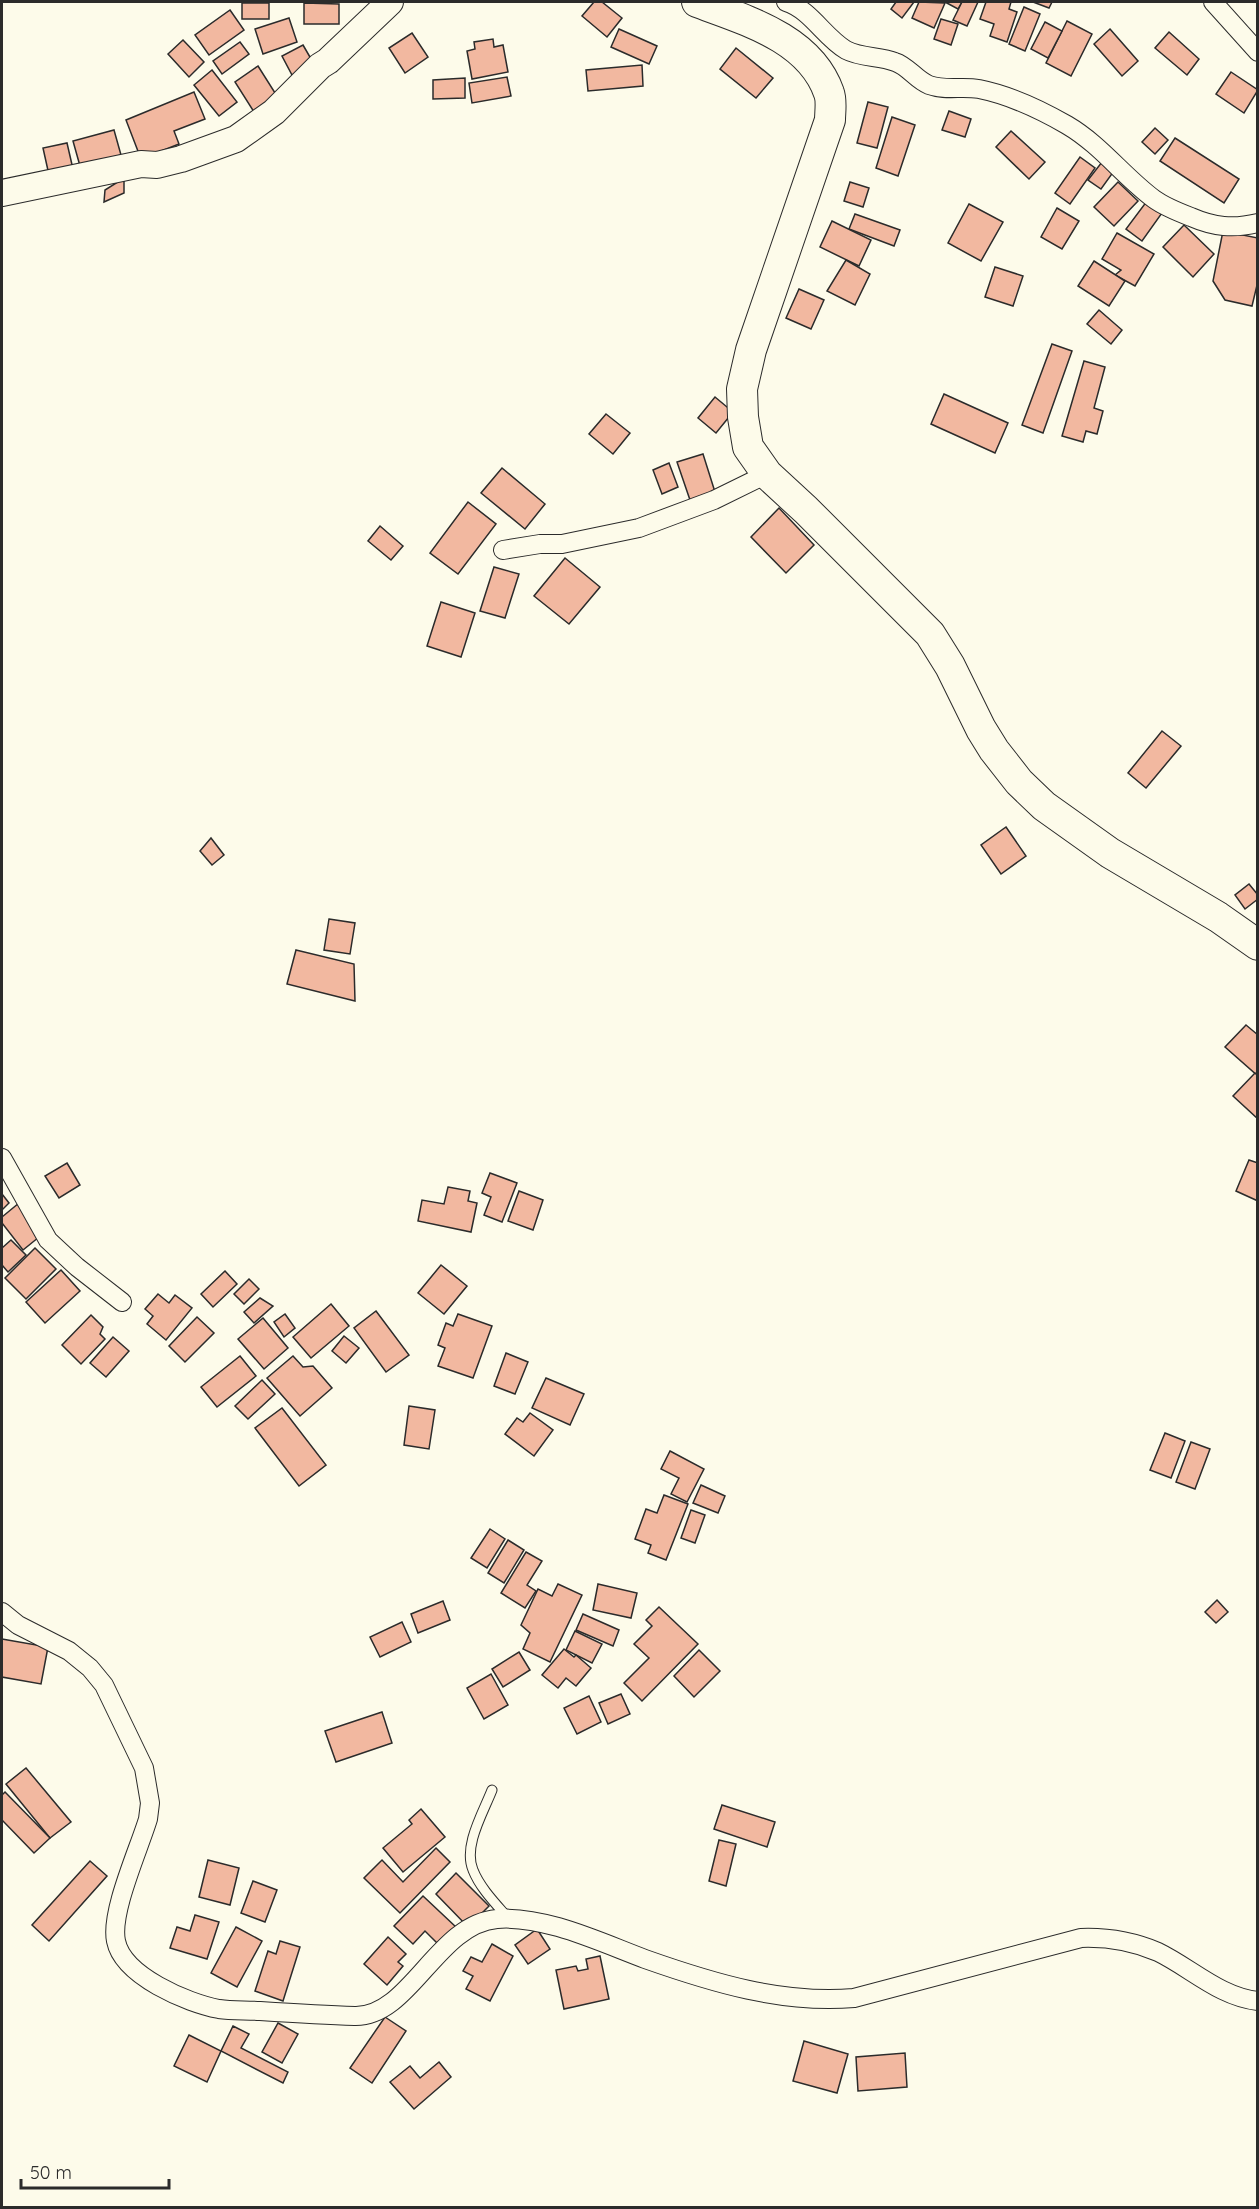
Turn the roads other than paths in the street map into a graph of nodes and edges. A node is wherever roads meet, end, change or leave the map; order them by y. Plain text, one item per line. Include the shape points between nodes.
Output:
1 (390, 2) edge
2 (697, 2) edge
3 (786, 2) edge
4 (1213, 2) edge
5 (1257, 52) edge
6 (2, 193) edge
7 (1257, 223) edge
8 (766, 474) junction
9 (503, 550) dead end
10 (1257, 945) edge
11 (2, 1158) edge
12 (122, 1302) dead end
13 (2, 1612) edge
14 (492, 1790) dead end
15 (509, 1919) junction
16 (1257, 2001) edge

1 - 6 main road via 274,112 236,139 157,165 141,164
2 - 8 highway via 782,39 804,56 830,94 830,120 751,350 742,389 748,447
3 - 7 street via 801,8 851,52 898,63 928,85 990,92 1065,124 1094,143 1155,200 1174,211 1223,227
4 - 5 street
8 - 9 street via 714,500 639,528 562,544
8 - 10 highway via 930,634 990,743 1027,790 1110,853 1218,917
11 - 12 street via 48,1240
13 - 15 street via 69,1651 90,1668 104,1685 144,1768 150,1803 148,1819 121,1904 116,1941 130,1965 152,1982 222,2010 363,2016 390,2004 460,1935 478,1924
14 - 15 lane via 470,1859 479,1882
15 - 16 street via 597,1939 734,1988 828,2000 854,1998 1081,1938 1107,1937 1159,1953 1229,1994

